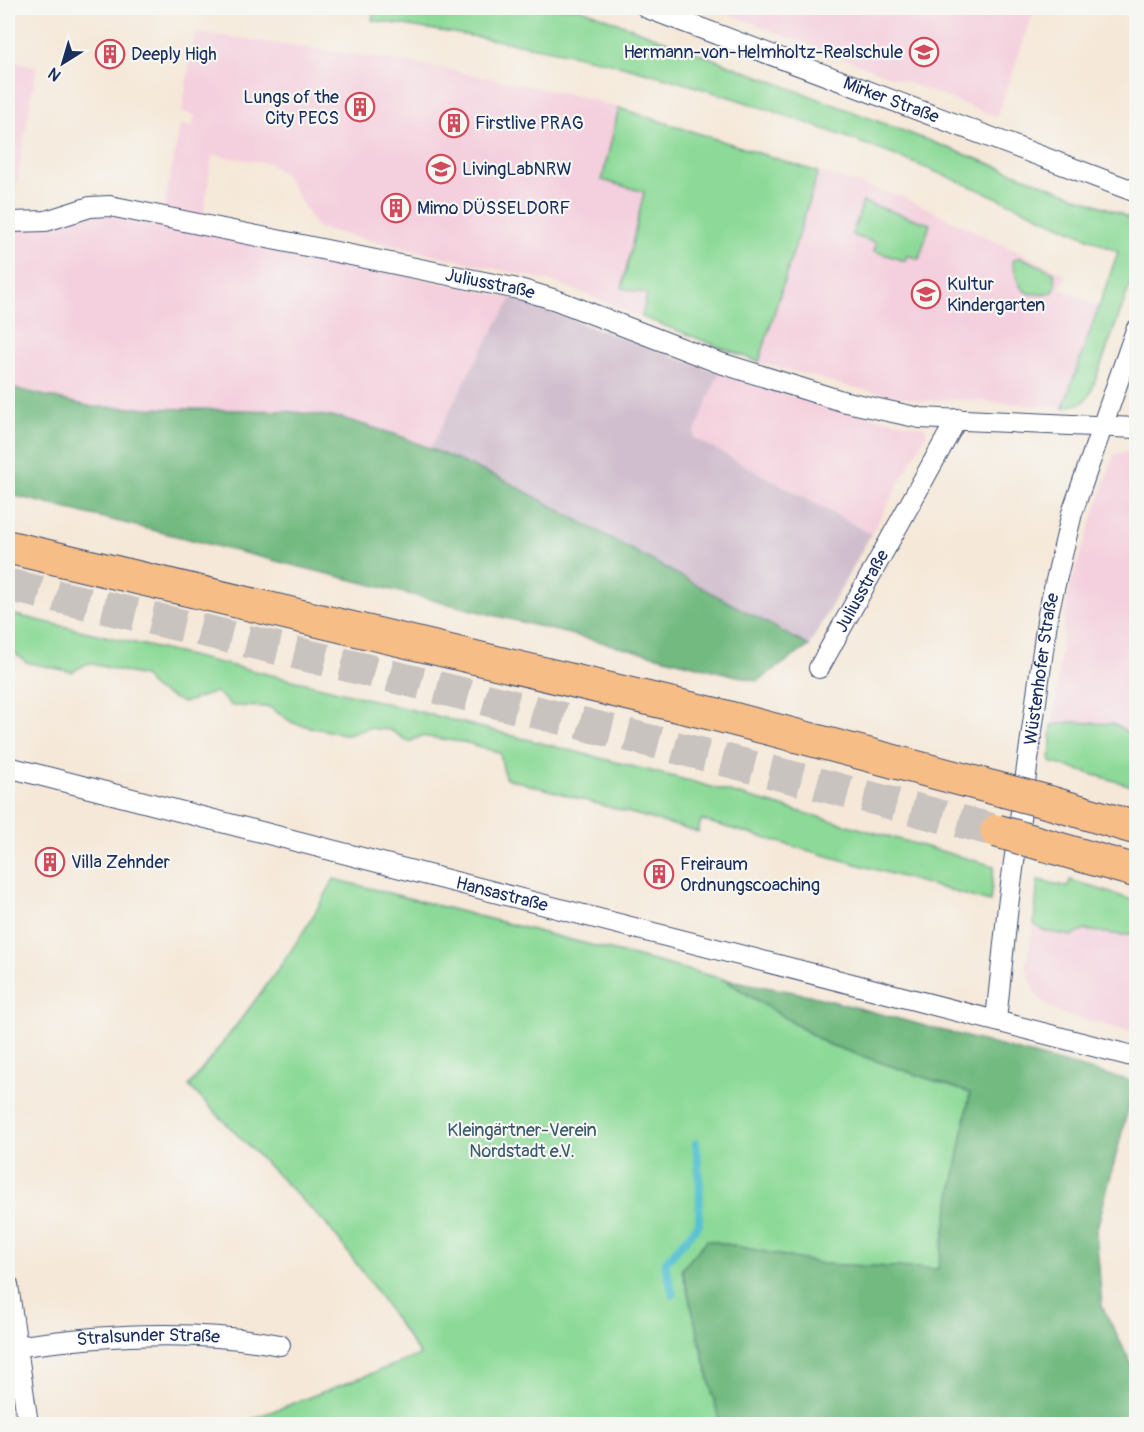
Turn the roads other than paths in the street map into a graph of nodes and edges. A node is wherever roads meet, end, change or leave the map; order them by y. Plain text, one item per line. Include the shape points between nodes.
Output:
1 (647, 8) edge
2 (1137, 192) edge
3 (11, 222) dead end
4 (1137, 330) edge
5 (957, 419) junction
6 (1102, 428) junction
7 (1137, 428) edge
8 (8, 547) edge
9 (819, 668) dead end
10 (8, 767) edge
11 (1137, 828) edge
12 (997, 831) tunnel mouth
13 (1137, 871) edge
14 (996, 1020) junction
15 (1137, 1057) edge
16 (8, 1285) edge
17 (280, 1345) dead end
18 (12, 1347) edge
19 (28, 1425) edge

1 - 2 street, Mirker Straße
3 - 5 street, Juliusstraße via 46,220 90,207 110,206 523,290 768,380 920,418
4 - 6 street, Wüstenhofer Straße
5 - 6 street, Juliusstraße
5 - 9 street, Juliusstraße
6 - 7 street, Juliusstraße
6 - 14 street, Wüstenhofer Straße via 1072,513 1048,614
8 - 11 highway, bridge via 718,715
10 - 14 street, Hansastraße
12 - 13 highway, bridge
14 - 15 street, Hansastraße
16 - 18 street
17 - 18 street, Stralsunder Straße via 245,1338 141,1336
18 - 19 street

